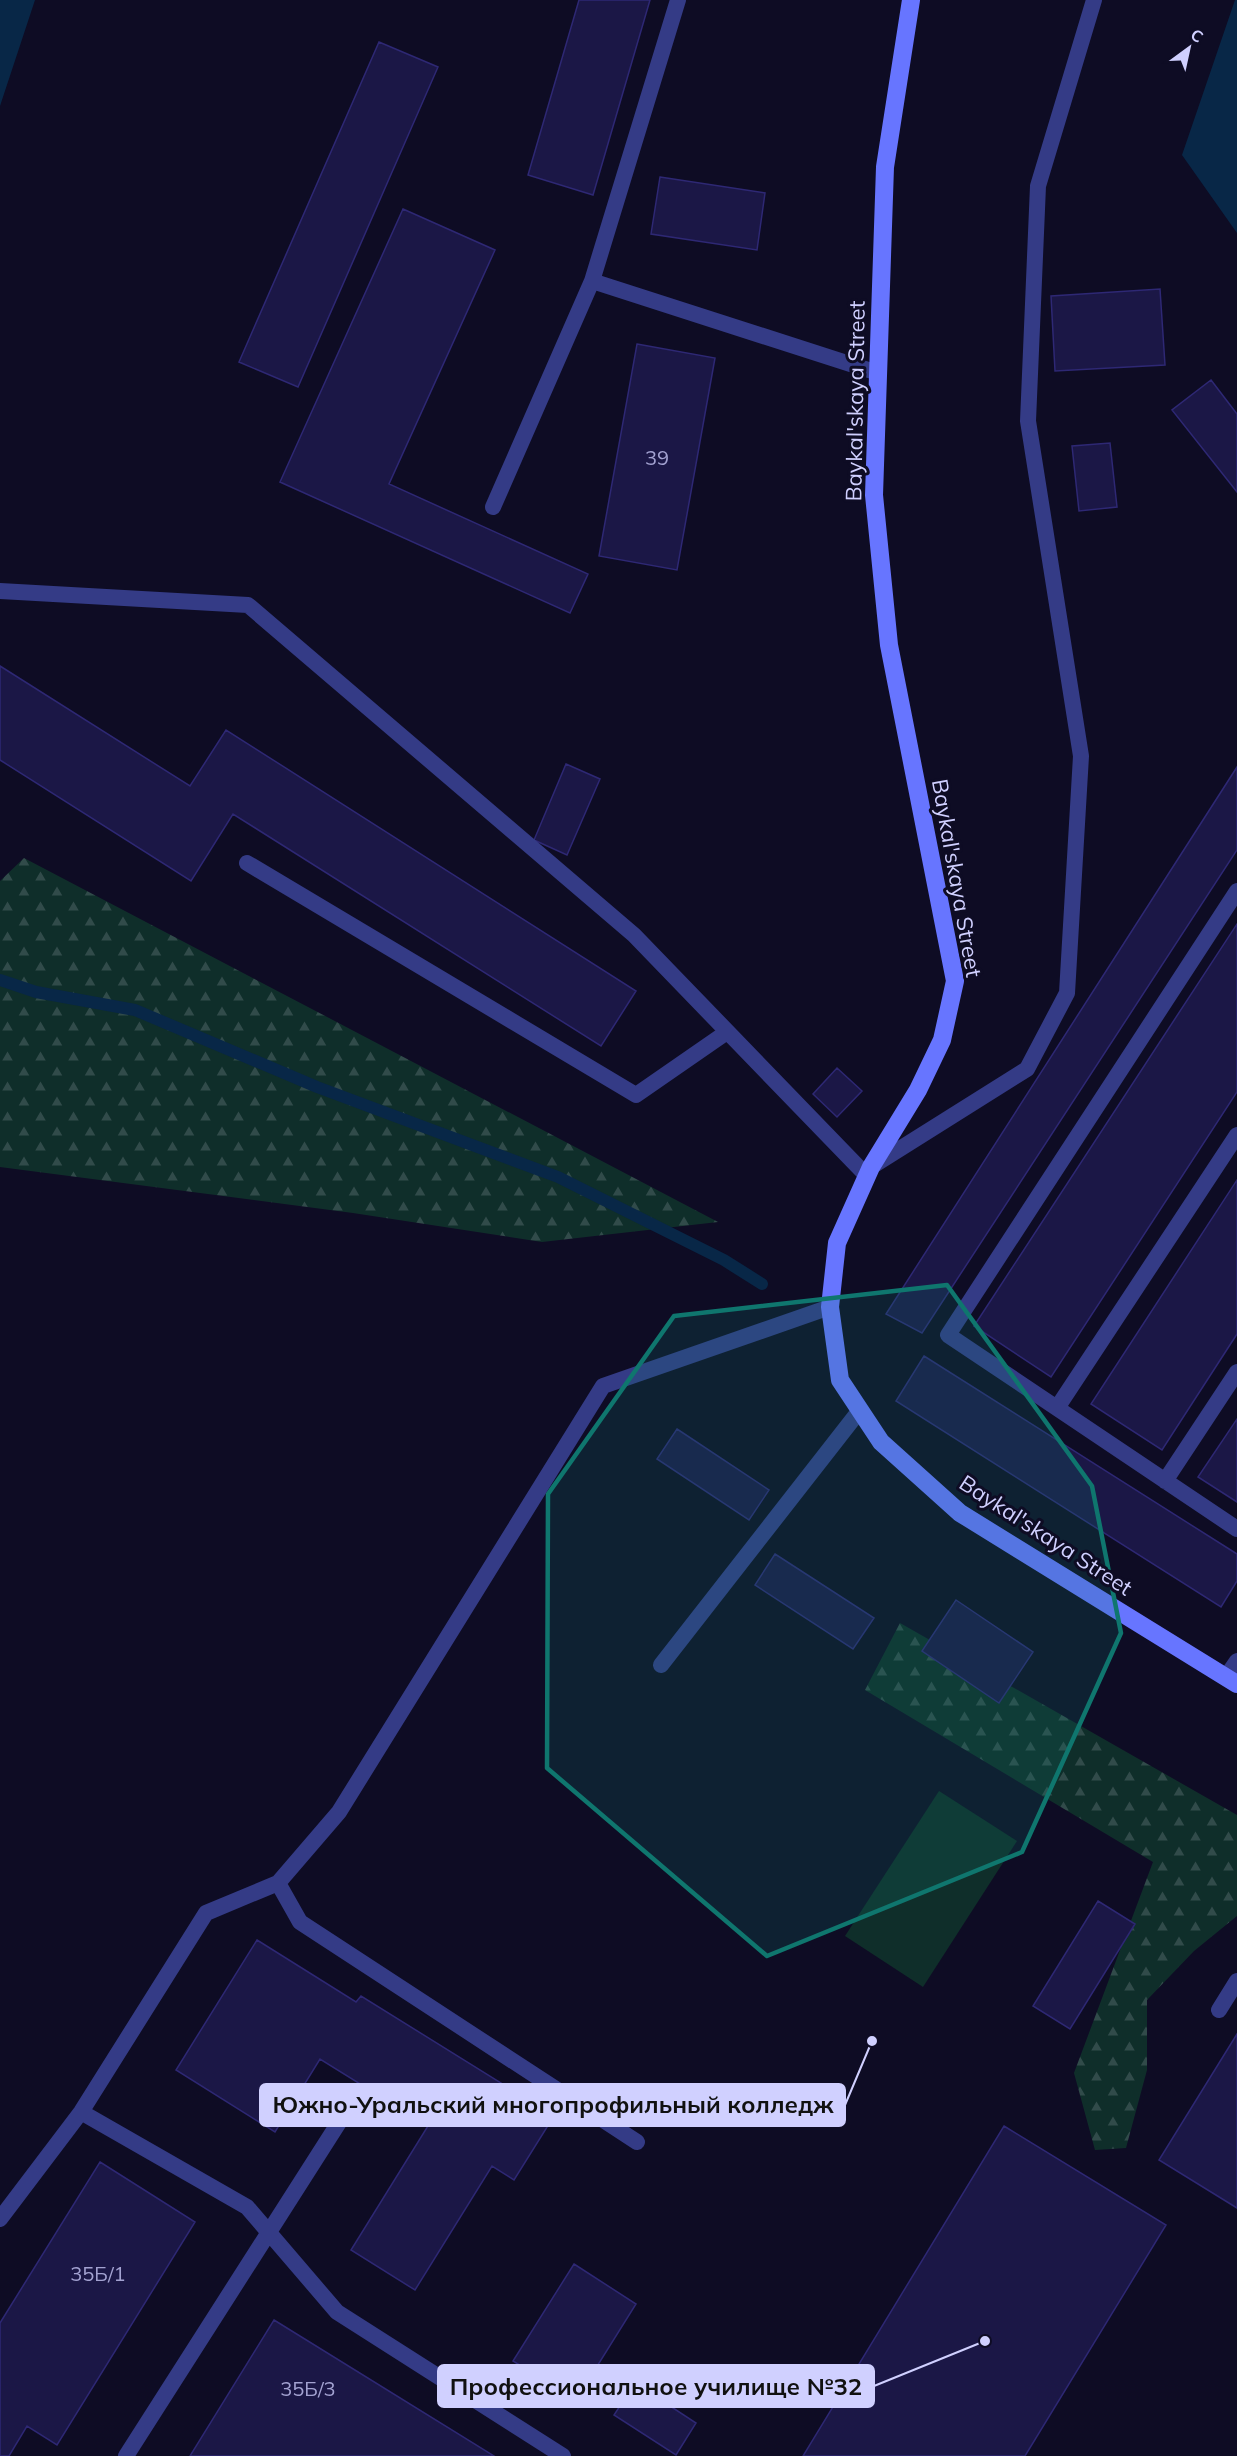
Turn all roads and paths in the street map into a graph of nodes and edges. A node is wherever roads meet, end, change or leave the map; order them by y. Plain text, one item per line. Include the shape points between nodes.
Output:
1 (678, 0) edge
2 (911, 0) edge
3 (1094, 0) edge
4 (592, 281) junction
5 (878, 373) junction
6 (493, 507) dead end
7 (0, 591) edge
8 (247, 863) dead end
9 (1237, 891) edge
10 (727, 1032) junction
11 (1237, 1135) edge
12 (869, 1171) junction
13 (830, 1307) junction
14 (1237, 1372) edge
15 (1057, 1408) junction
16 (860, 1410) junction
17 (1165, 1481) junction
18 (1237, 1529) edge
19 (1237, 1661) edge
20 (661, 1665) dead end
21 (1231, 1681) edge
22 (278, 1883) junction
23 (1237, 1981) edge
24 (1219, 2010) dead end
25 (81, 2112) junction
26 (345, 2113) dead end
27 (637, 2142) dead end
28 (0, 2219) edge
29 (269, 2234) junction
30 (126, 2456) edge
31 (563, 2456) edge

1 - 4 lane
2 - 5 street, Baykal'skaya Street via 885,167
3 - 12 lane via 1038,186 1028,422 1081,756 1067,993 1027,1069
4 - 5 lane
4 - 6 lane
5 - 12 street, Baykal'skaya Street via 874,495 889,645 955,981 942,1040 918,1090
7 - 10 lane via 248,605 634,935
8 - 10 lane via 636,1095
9 - 15 lane via 948,1335
10 - 12 lane
11 - 15 lane
12 - 13 street, Baykal'skaya Street via 837,1243
13 - 16 street, Baykal'skaya Street via 840,1380
13 - 22 lane via 603,1386 339,1812
14 - 17 lane
15 - 17 lane
16 - 20 lane
16 - 21 street, Baykal'skaya Street via 881,1442 960,1513
17 - 18 lane
19 - 21 lane
22 - 25 lane via 206,1913
22 - 27 lane via 300,1922
23 - 24 lane
25 - 28 lane
25 - 29 lane via 247,2207
26 - 29 lane
29 - 30 lane
29 - 31 lane via 337,2312

